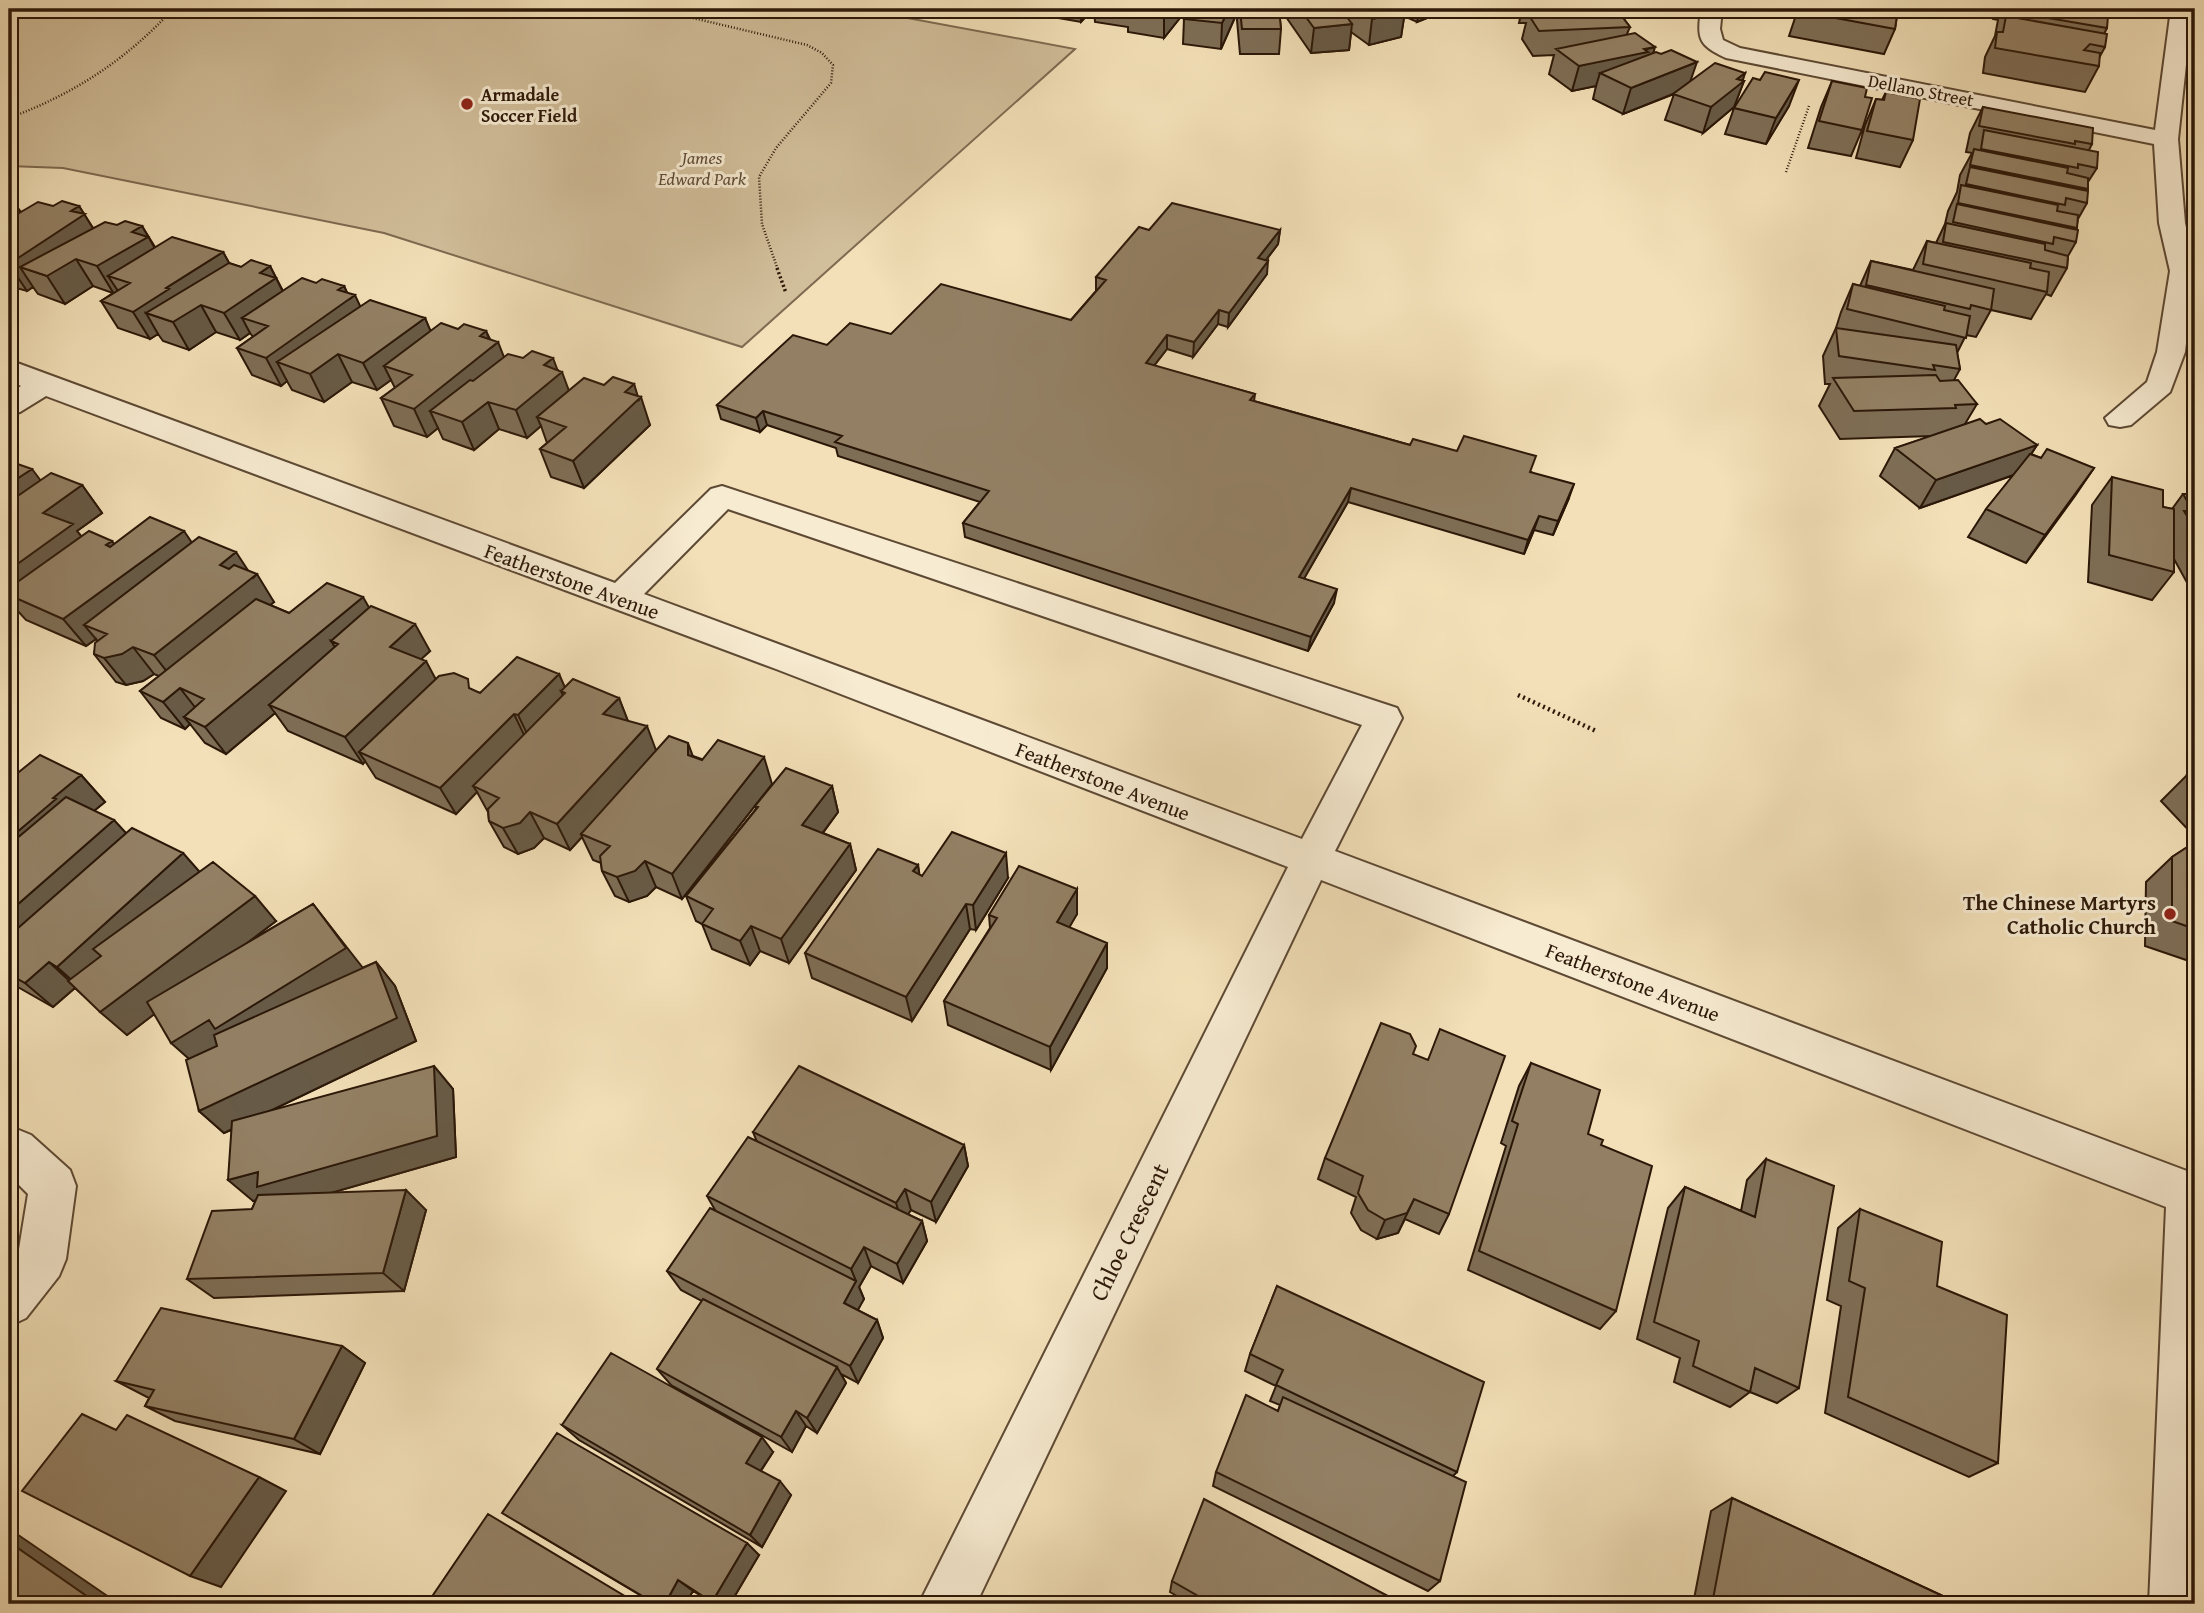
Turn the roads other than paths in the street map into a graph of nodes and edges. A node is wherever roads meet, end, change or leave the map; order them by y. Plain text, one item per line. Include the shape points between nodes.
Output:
1 (1712, 9) edge
2 (2182, 9) edge
3 (2166, 139) junction
4 (9, 369) edge
5 (43, 385) junction
6 (9, 406) edge
7 (2120, 418) dead end
8 (619, 599) junction
9 (1311, 860) junction
10 (9, 1148) edge
11 (2192, 1195) edge
12 (9, 1301) edge
13 (947, 1604) edge
14 (2178, 1604) edge

1 - 3 street, Dellano Street via 1709,29 1713,44 1734,53
2 - 3 street
3 - 7 street via 2172,223 2183,271 2171,352 2160,386
4 - 5 street, Featherstone Avenue
5 - 6 street
5 - 8 street, Featherstone Avenue
8 - 9 street, Featherstone Avenue
8 - 9 street, Chloe Crescent via 722,496 1384,718
9 - 11 street, Featherstone Avenue
9 - 13 street, Chloe Crescent
10 - 12 street via 53,1186 42,1259
11 - 14 street

